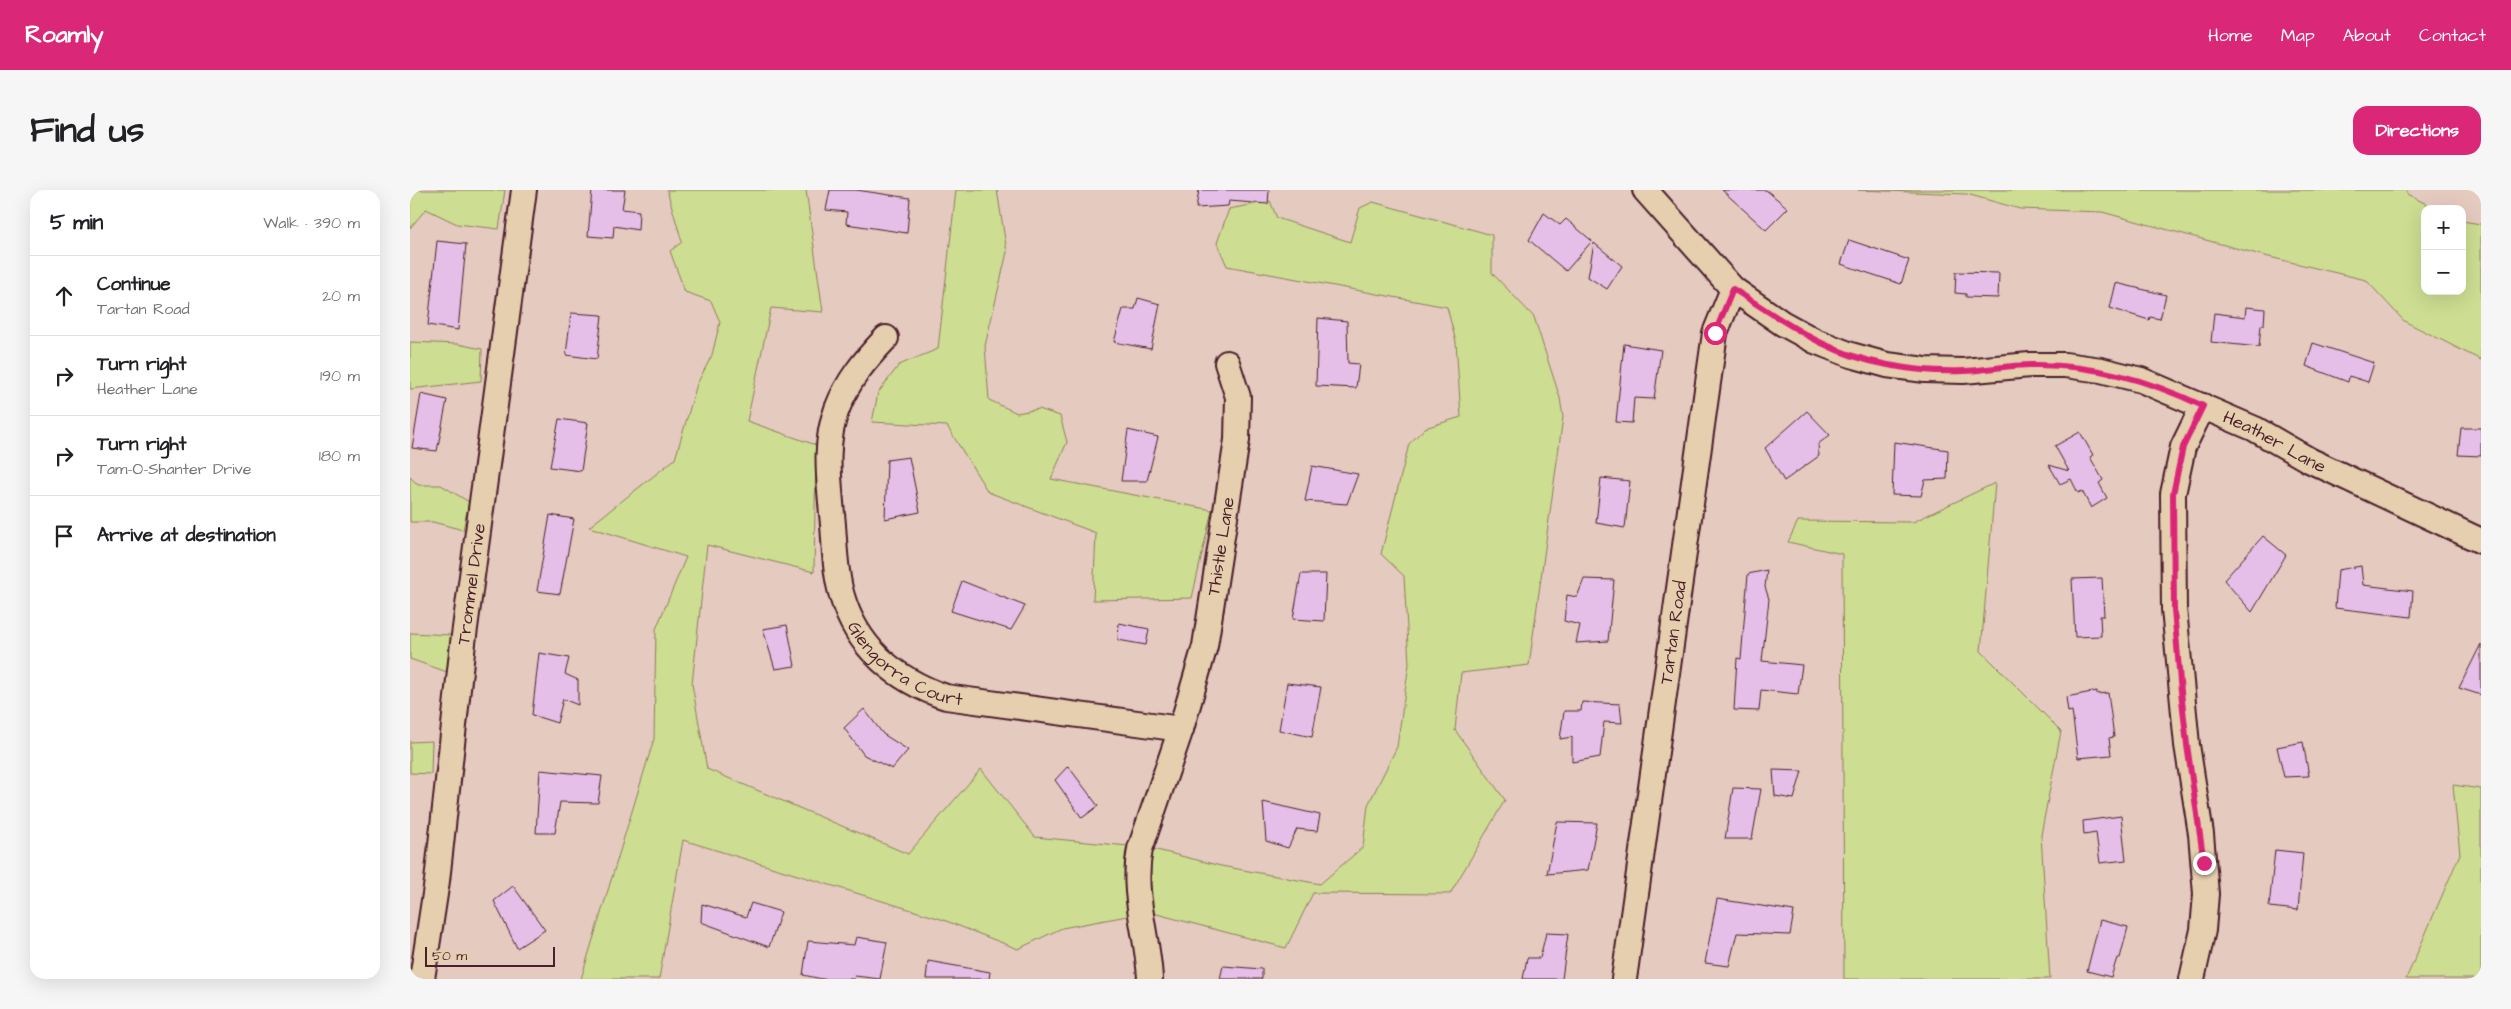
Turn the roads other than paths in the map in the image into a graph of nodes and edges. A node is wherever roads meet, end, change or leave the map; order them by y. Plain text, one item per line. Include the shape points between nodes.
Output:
1 (524, 190) edge
2 (1645, 190) edge
3 (1733, 289) junction
4 (886, 338) dead end
5 (1227, 363) dead end
6 (2203, 406) junction
7 (2481, 541) edge
8 (1181, 729) junction
9 (422, 979) edge
10 (1150, 979) edge
11 (1624, 979) edge
12 (2192, 979) edge

1 - 9 street, Trommel Drive
2 - 3 street, Heather Lane
3 - 6 street, Heather Lane via 1815,341 1887,365 1963,371 2030,364 2100,370 2140,380
3 - 11 street, Tartan Road via 1715,333
4 - 8 street, Glengorra Court via 862,363 847,386 830,434 828,462 837,571 850,619 864,642 898,675 922,689 946,697
5 - 8 street, Thistle Lane via 1238,397 1237,440 1205,646
6 - 7 street, Heather Lane
6 - 12 street via 2183,447 2173,494 2177,646 2206,894 2203,930
8 - 10 street via 1140,849 1136,889

